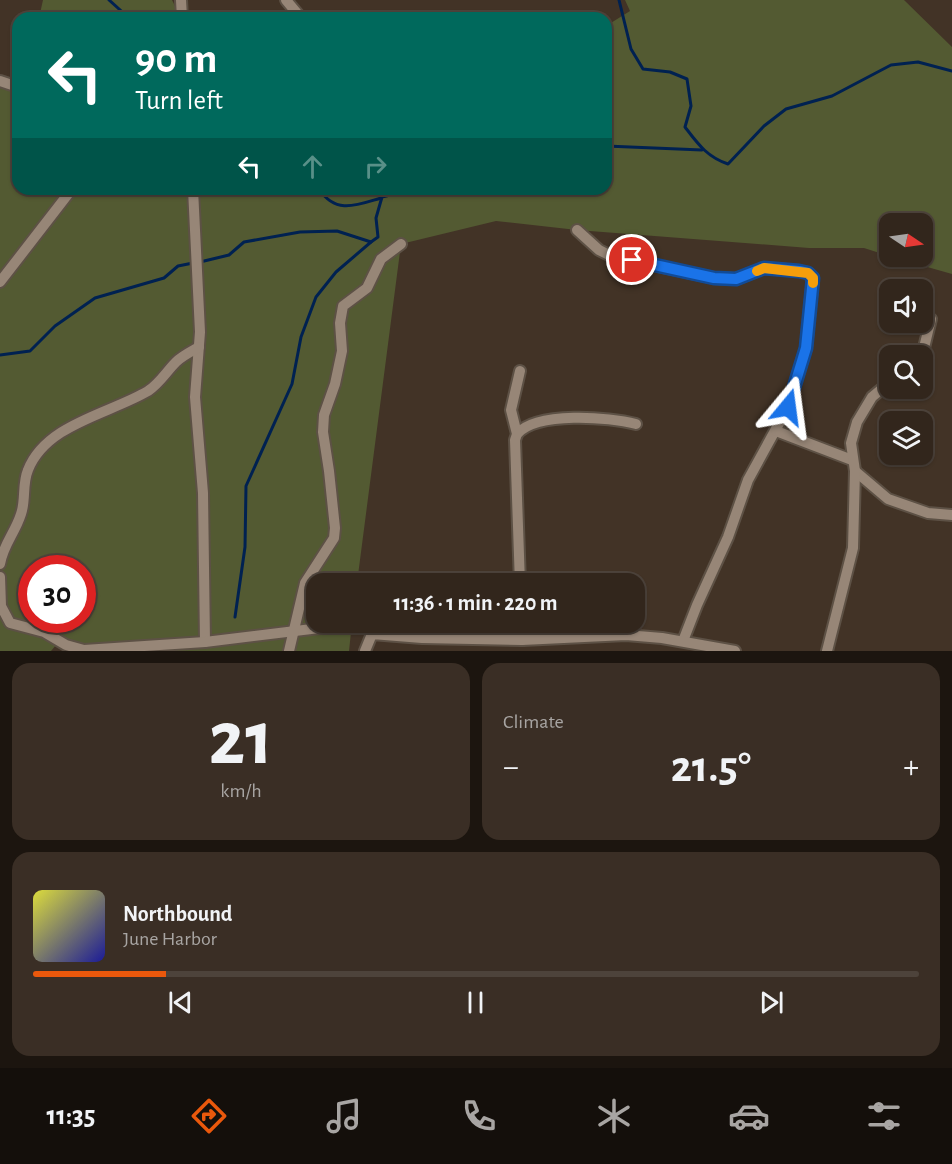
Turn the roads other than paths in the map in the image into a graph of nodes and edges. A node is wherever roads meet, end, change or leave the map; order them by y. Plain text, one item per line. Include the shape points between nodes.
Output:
1 (286, 0) edge
2 (296, 12) edge
3 (67, 195) edge
4 (193, 195) edge
5 (577, 230) dead end
6 (401, 244) dead end
7 (0, 282) edge
8 (199, 347) junction
9 (520, 371) dead end
10 (879, 391) edge
11 (636, 424) dead end
12 (776, 430) junction
13 (517, 434) junction
14 (854, 465) junction
15 (952, 515) edge
16 (1, 546) edge
17 (0, 564) edge
18 (520, 573) edge
19 (0, 577) edge
20 (292, 633) junction
21 (522, 633) edge
22 (383, 634) junction
23 (522, 640) junction
24 (683, 641) junction
25 (206, 642) junction
26 (95, 650) edge
27 (289, 651) edge
28 (364, 651) edge
29 (735, 651) edge
30 (827, 651) edge

1 - 2 street
3 - 7 street
4 - 8 street
5 - 12 street via 611,256 714,278 736,279 764,268 799,271 813,278 806,348 788,407
6 - 20 street via 381,260 367,288 343,306 342,351 323,432 334,538 305,583
8 - 16 street via 176,361 165,377 148,390 50,441 34,458 24,482 21,514
8 - 25 street via 195,397 203,493
9 - 13 street via 511,410
10 - 14 street via 857,422 851,443
11 - 13 street via 603,418 558,419
12 - 14 street
12 - 24 street via 748,480
13 - 18 street
14 - 15 street via 888,499 927,513
14 - 30 street via 853,548
16 - 17 street
19 - 26 street via 1,606 10,623 44,632 66,645
20 - 22 street via 361,623
20 - 25 street
20 - 27 street
21 - 23 street
22 - 23 street
22 - 28 street via 372,634
23 - 24 street via 626,635
24 - 29 street
25 - 26 street

